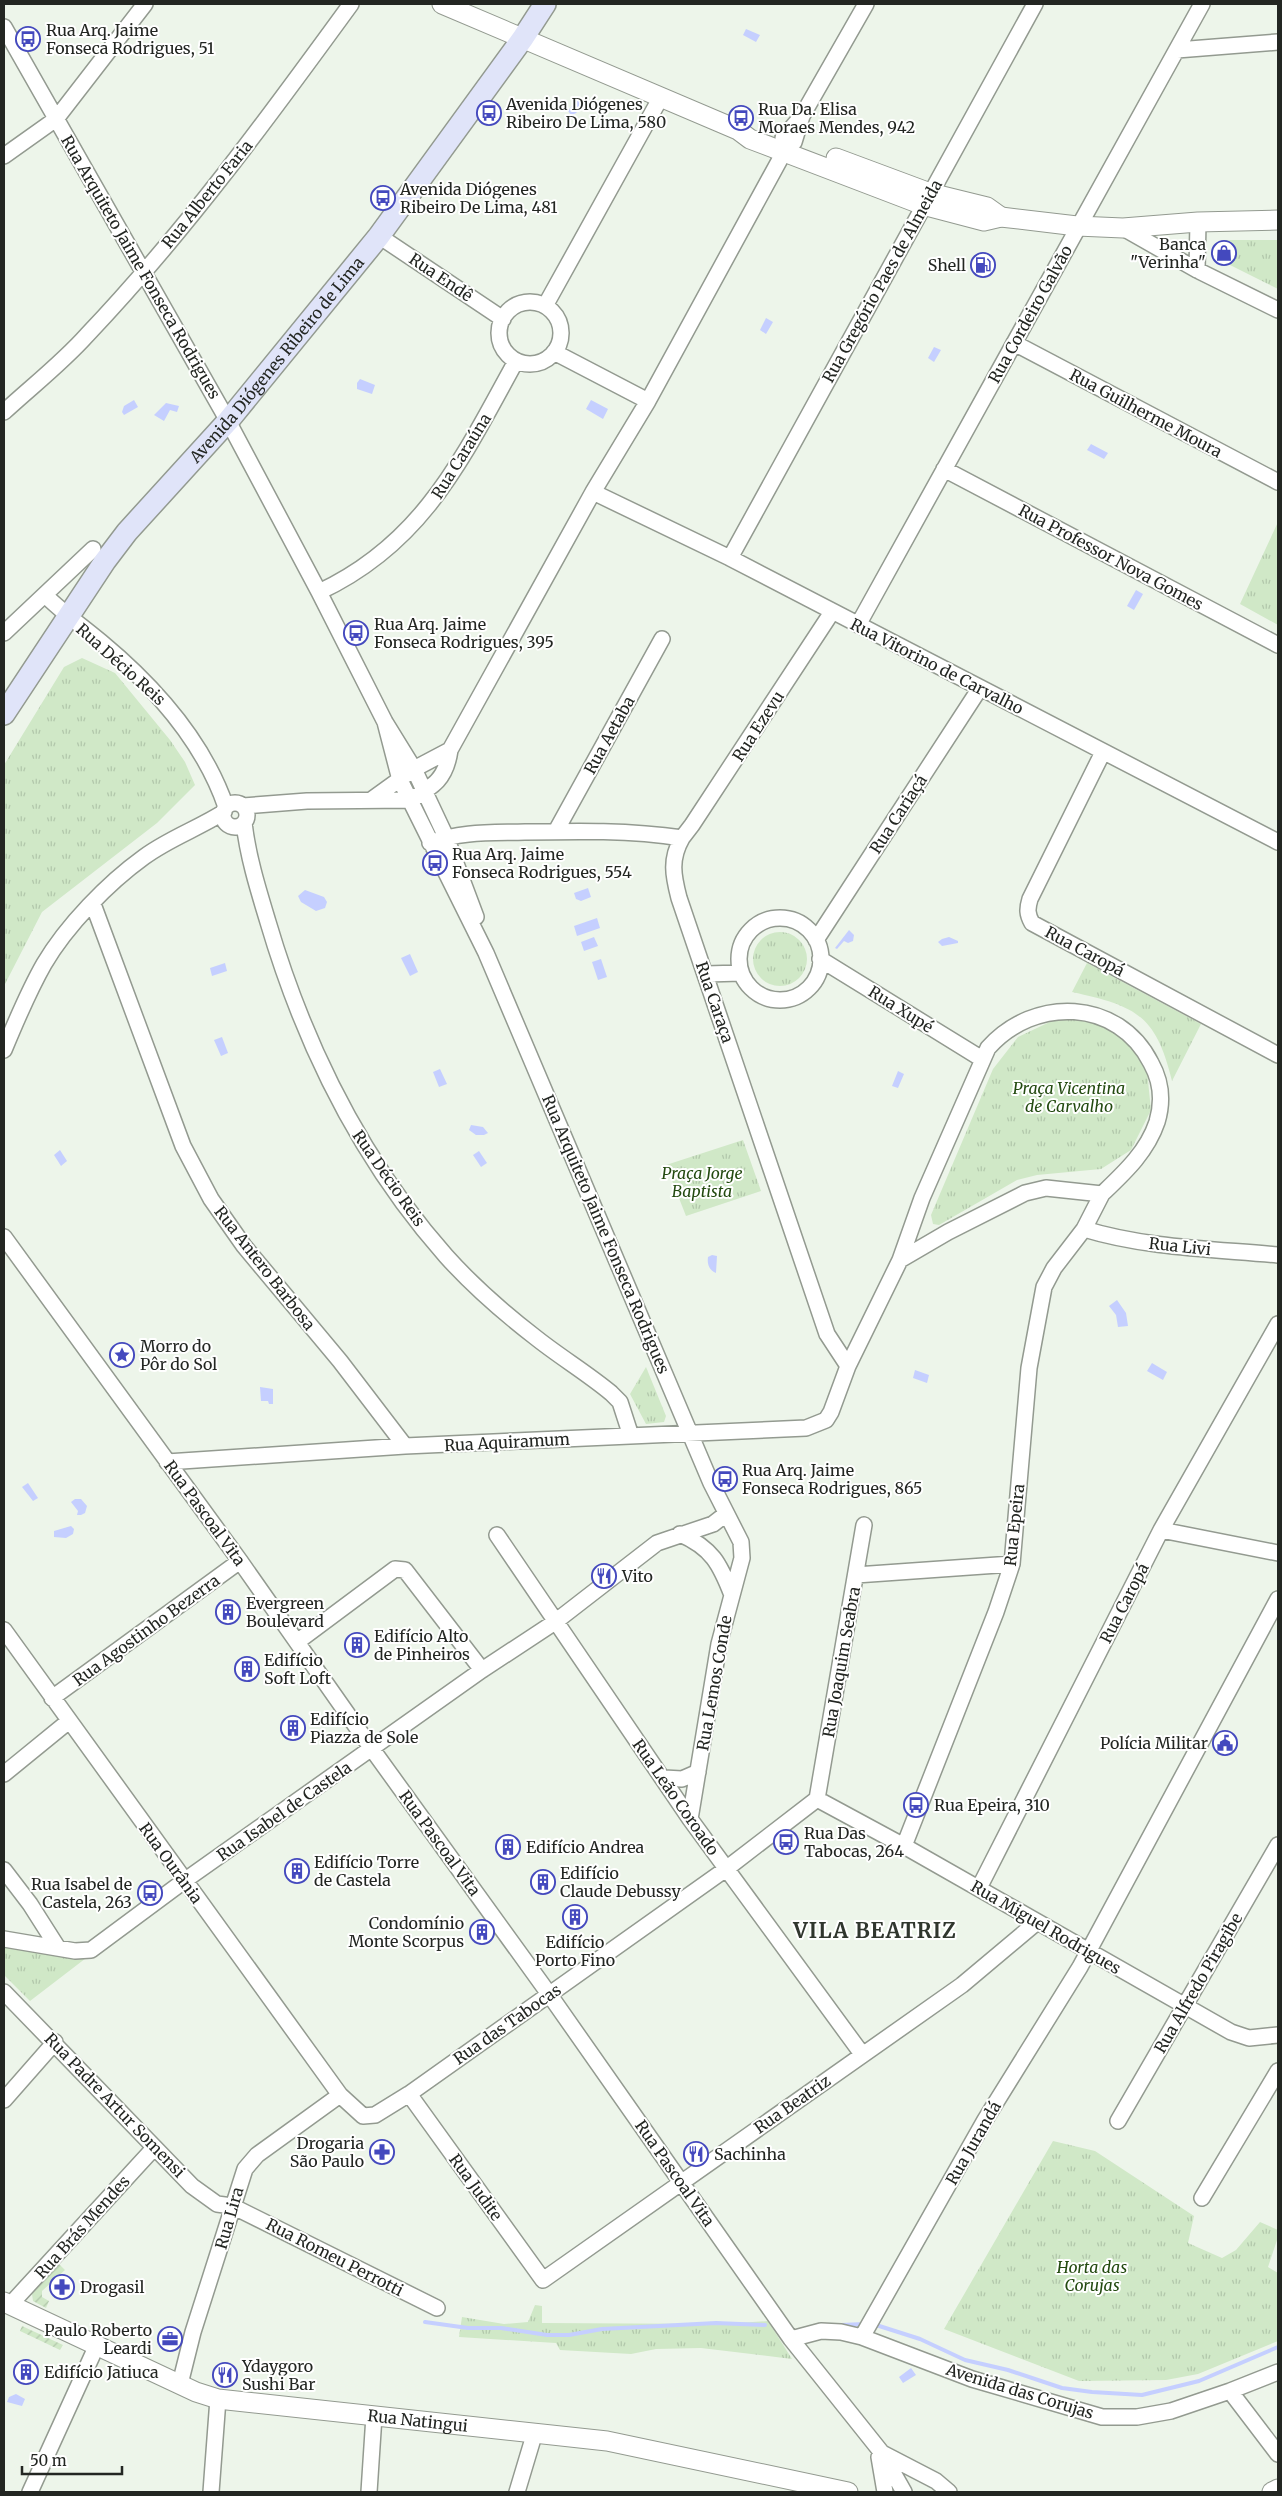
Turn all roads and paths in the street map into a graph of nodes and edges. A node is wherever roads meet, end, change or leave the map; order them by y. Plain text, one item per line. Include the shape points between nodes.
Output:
1 (145, 4) edge
2 (351, 4) edge
3 (442, 4) edge
4 (545, 4) edge
5 (866, 4) edge
6 (1035, 4) edge
7 (1202, 4) edge
8 (4, 27) edge
9 (524, 38) junction
10 (1278, 42) edge
11 (1177, 50) junction
12 (660, 97) junction
13 (56, 118) junction
14 (787, 144) junction
15 (4, 156) edge
16 (927, 199) junction
17 (1278, 220) edge
18 (1198, 222) junction
19 (1078, 226) junction
20 (1123, 228) junction
21 (379, 236) junction
22 (1197, 270) junction
23 (144, 271) junction
24 (545, 306) junction
25 (1278, 310) edge
26 (502, 319) junction
27 (1014, 343) junction
28 (554, 352) junction
29 (516, 361) junction
30 (648, 401) junction
31 (4, 412) edge
32 (228, 421) junction
33 (944, 470) junction
34 (1278, 482) edge
35 (594, 492) junction
36 (93, 549) dead end
37 (730, 558) junction
38 (320, 592) junction
39 (45, 595) junction
40 (832, 612) junction
41 (68, 617) junction
42 (858, 624) junction
43 (4, 633) edge
44 (662, 639) dead end
45 (1278, 644) edge
46 (980, 688) junction
47 (4, 714) edge
48 (385, 722) junction
49 (450, 750) junction
50 (1103, 752) junction
51 (414, 769) junction
52 (400, 780) junction
53 (424, 792) junction
54 (371, 800) junction
55 (410, 800) junction
56 (235, 815) junction
57 (556, 831) junction
58 (446, 837) junction
59 (682, 838) junction
60 (430, 842) junction
61 (1278, 842) edge
62 (93, 904) junction
63 (816, 940) junction
64 (486, 953) junction
65 (820, 959) junction
66 (741, 973) junction
67 (706, 974) junction
68 (4, 1050) edge
69 (1278, 1055) edge
70 (982, 1059) junction
71 (1102, 1194) junction
72 (1084, 1229) junction
73 (4, 1237) edge
74 (1278, 1255) edge
75 (900, 1260) junction
76 (1278, 1324) edge
77 (848, 1366) junction
78 (692, 1434) junction
79 (631, 1436) junction
80 (406, 1446) junction
81 (167, 1462) junction
82 (726, 1514) junction
83 (864, 1525) dead end
84 (1161, 1530) junction
85 (680, 1534) junction
86 (497, 1535) dead end
87 (1278, 1553) edge
88 (240, 1561) junction
89 (1012, 1564) junction
90 (856, 1575) junction
91 (732, 1596) junction
92 (1278, 1599) edge
93 (555, 1622) junction
94 (4, 1630) edge
95 (297, 1642) junction
96 (482, 1670) junction
97 (52, 1698) junction
98 (69, 1721) junction
99 (372, 1749) junction
100 (698, 1772) junction
101 (4, 1774) edge
102 (664, 1778) junction
103 (817, 1799) junction
104 (690, 1819) junction
105 (1278, 1845) edge
106 (904, 1846) junction
107 (726, 1869) junction
108 (4, 1870) edge
109 (184, 1881) junction
110 (979, 1888) junction
111 (1037, 1922) junction
112 (4, 1939) edge
113 (58, 1948) junction
114 (1088, 1951) junction
115 (4, 1992) edge
116 (550, 1994) junction
117 (1185, 2007) junction
118 (1278, 2035) edge
119 (55, 2042) junction
120 (862, 2054) junction
121 (1278, 2071) edge
122 (409, 2094) junction
123 (340, 2095) junction
124 (4, 2100) edge
125 (1118, 2121) dead end
126 (154, 2148) junction
127 (682, 2183) junction
128 (1202, 2198) dead end
129 (232, 2206) junction
130 (543, 2280) joint
131 (7, 2304) edge
132 (437, 2308) dead end
133 (864, 2333) junction
134 (791, 2339) junction
135 (97, 2345) junction
136 (1278, 2372) edge
137 (180, 2384) junction
138 (1230, 2391) junction
139 (218, 2399) junction
140 (374, 2416) junction
141 (535, 2432) junction
142 (880, 2451) junction
143 (1278, 2454) edge
144 (1278, 2488) edge
145 (30, 2492) edge
146 (211, 2492) edge
147 (369, 2492) edge
148 (516, 2492) edge
149 (848, 2492) edge
150 (884, 2492) edge
151 (904, 2492) edge
152 (949, 2492) edge
153 (1272, 2492) edge

1 - 13 street
2 - 23 street, Rua Alberto Faria via 256,135
3 - 9 street
4 - 9 main road, Avenida Diógenes Ribeiro de Lima
5 - 14 street
6 - 16 street, Rua Gregório Paes de Almeida
7 - 11 street, Rua Cordeiro Galvão
8 - 13 street, Rua Arquiteto Jaime Fonseca Rodrigues
9 - 12 street
9 - 21 main road, Avenida Diógenes Ribeiro de Lima
10 - 11 street
11 - 19 street, Rua Cordeiro Galvão
12 - 14 street via 738,130 750,140
12 - 24 street
13 - 15 street
13 - 23 street, Rua Arquiteto Jaime Fonseca Rodrigues
14 - 16 street
14 - 30 street
16 - 19 street via 987,207 1002,217
16 - 37 street, Rua Gregório Paes de Almeida
17 - 18 street
18 - 20 street
18 - 22 street
19 - 20 street
19 - 27 street, Rua Cordeiro Galvão
20 - 22 street
21 - 26 street, Rua Endê
21 - 32 main road, Avenida Diógenes Ribeiro de Lima
22 - 25 street
23 - 31 street, Rua Alberto Faria via 86,337
23 - 32 street, Rua Arquiteto Jaime Fonseca Rodrigues
24 - 26 street via 521,304
24 - 28 street via 560,327
26 - 29 street via 503,347
27 - 33 street, Rua Cordeiro Galvão
27 - 34 street, Rua Guilherme Moura
28 - 29 street via 533,364
28 - 30 street
29 - 38 street, Rua Caraúna via 462,459 427,509 364,568
30 - 35 street
32 - 38 street, Rua Arquiteto Jaime Fonseca Rodrigues
32 - 41 main road, Avenida Diógenes Ribeiro de Lima via 128,532
33 - 42 street, Rua Cordeiro Galvão
33 - 45 street, Rua Professor Nova Gomes
35 - 37 street, Rua Vitorino de Carvalho
35 - 49 street
36 - 39 street
37 - 40 street, Rua Vitorino de Carvalho
38 - 48 street, Rua Arquiteto Jaime Fonseca Rodrigues
39 - 41 street, Rua Décio Reis
39 - 43 street
40 - 42 street, Rua Vitorino de Carvalho
40 - 59 street, Rua Ezevu
41 - 47 main road, Avenida Diógenes Ribeiro de Lima
41 - 56 street, Rua Décio Reis via 164,702 183,727
42 - 46 street, Rua Vitorino de Carvalho
44 - 57 street, Rua Aetaba
46 - 50 street, Rua Vitorino de Carvalho
46 - 63 street, Rua Cariaçá
48 - 51 street, Rua Arquiteto Jaime Fonseca Rodrigues
48 - 52 street, Rua Arquiteto Jaime Fonseca Rodrigues
49 - 51 street
49 - 53 street via 444,774
50 - 61 street, Rua Vitorino de Carvalho
50 - 69 street, Rua Caropá via 1030,899 1027,907 1032,923
51 - 52 street
51 - 53 street, Rua Arquiteto Jaime Fonseca Rodrigues
52 - 54 street
52 - 55 street, Rua Arquiteto Jaime Fonseca Rodrigues
53 - 55 street
53 - 58 street, Rua Arquiteto Jaime Fonseca Rodrigues
54 - 55 street
54 - 56 street via 269,804
55 - 60 street, Rua Arquiteto Jaime Fonseca Rodrigues
56 - 62 street via 207,823 146,855 114,881
56 - 79 street, Rua Décio Reis via 303,1026 337,1098 376,1165 434,1241 472,1282 534,1337 620,1402
57 - 58 street via 460,833
57 - 59 street via 642,833
58 - 60 street
58 - 64 street, Rua Arquiteto Jaime Fonseca Rodrigues
59 - 67 street, Rua Caraça via 674,851 672,866
60 - 64 street, Rua Arquiteto Jaime Fonseca Rodrigues
62 - 68 street via 45,962
62 - 80 street, Rua Antero Barbosa via 183,1146 211,1199 244,1246
63 - 65 street
63 - 66 street via 806,928 793,921 778,918 764,922 751,930 742,943
64 - 78 street, Rua Arquiteto Jaime Fonseca Rodrigues
65 - 66 street via 813,983 793,998 780,1000 756,993
65 - 70 street, Rua Xupé
66 - 67 street
67 - 77 street, Rua Caraça via 828,1334
70 - 71 street via 1000,1035 1044,1013 1080,1012 1113,1022 1129,1032 1156,1071 1161,1104 1150,1138 1132,1164
70 - 75 street via 922,1198
71 - 72 street, Rua Epeira
71 - 75 street via 1046,1188 1025,1193
72 - 74 street, Rua Livi via 1153,1244
72 - 89 street, Rua Epeira via 1054,1268 1040,1301 1029,1368
73 - 81 street, Rua Pascoal Vita
75 - 77 street
76 - 84 street, Rua Caropá
77 - 78 street, Rua Aquiramum via 826,1420 806,1428
78 - 79 street, Rua Aquiramum
78 - 82 street, Rua Arquiteto Jaime Fonseca Rodrigues
79 - 80 street, Rua Aquiramum
80 - 81 street, Rua Aquiramum
81 - 88 street, Rua Pascoal Vita
82 - 85 street, Rua Isabel de Castela via 713,1524
82 - 91 street, Rua Lemos Conde via 740,1542 742,1558
83 - 90 street, Rua Joaquim Seabra
84 - 87 street
84 - 110 street, Rua Caropá
85 - 91 street, Rua Lemos Conde via 698,1542 718,1562
85 - 93 street, Rua Isabel de Castela via 657,1543
86 - 93 street, Rua Leão Coroado
88 - 95 street, Rua Pascoal Vita
88 - 97 street, Rua Agostinho Bezerra
89 - 90 street
89 - 106 street, Rua Epeira
90 - 103 street, Rua Joaquim Seabra
91 - 100 street, Rua Lemos Conde via 719,1644
92 - 114 street, Rua Jurandá
93 - 96 street, Rua Isabel de Castela
93 - 102 street, Rua Leão Coroado
94 - 97 street, Rua Ourânia
95 - 96 street via 395,1569 402,1568
95 - 99 street, Rua Pascoal Vita
96 - 99 street, Rua Isabel de Castela
97 - 98 street, Rua Ourânia
98 - 101 street
98 - 109 street, Rua Ourânia
99 - 109 street, Rua Isabel de Castela
99 - 116 street, Rua Pascoal Vita
100 - 102 street, Rua Lemos Conde via 682,1779
100 - 104 street, Rua Lemos Conde
102 - 104 street, Rua Leão Coroado
103 - 106 street, Rua Miguel Rodrigues
103 - 107 street, Rua das Tabocas
104 - 107 street, Rua Leão Coroado
105 - 117 street, Rua Alfredo Piragibe
106 - 110 street, Rua Miguel Rodrigues
107 - 116 street, Rua das Tabocas
107 - 120 street, Rua Leão Coroado
108 - 113 street
109 - 113 street, Rua Isabel de Castela via 91,1950
109 - 123 street, Rua Ourânia
110 - 111 street, Rua Miguel Rodrigues
111 - 114 street, Rua Miguel Rodrigues
111 - 120 street, Rua Beatriz via 962,1985
112 - 113 street, Rua Isabel de Castela
114 - 117 street, Rua Miguel Rodrigues
114 - 133 street, Rua Jurandá via 985,2120
115 - 119 street, Rua Padre Artur Somensi
116 - 122 street, Rua das Tabocas
116 - 127 street, Rua Pascoal Vita
117 - 118 street, Rua Miguel Rodrigues via 1241,2036 1261,2038
117 - 125 street, Rua Alfredo Piragibe
119 - 124 street
119 - 126 street, Rua Padre Artur Somensi
120 - 127 street, Rua Beatriz
121 - 128 street
122 - 123 street, Rua das Tabocas via 369,2116 359,2114
122 - 130 street, Rua Judite
123 - 129 street, Rua Lira via 257,2155 244,2169
126 - 129 street, Rua Padre Artur Somensi via 192,2186 218,2204
126 - 131 street, Rua Brás Mendes
127 - 130 street, Rua Beatriz
127 - 134 street, Rua Pascoal Vita
129 - 132 street, Rua Romeu Perrotti
129 - 137 street, Rua Lira
131 - 135 street, Rua Natingui
133 - 134 street, Avenida das Corujas via 832,2330
133 - 138 street, Avenida das Corujas via 972,2379 1102,2417 1137,2417 1171,2411
134 - 142 street, Rua Pascoal Vita
135 - 137 street, Rua Natingui
135 - 145 street
136 - 138 street, Avenida das Corujas
137 - 139 street, Rua Natingui
138 - 143 street
139 - 140 street, Rua Natingui
139 - 146 street
140 - 141 street, Rua Natingui
140 - 147 street
141 - 148 street
141 - 149 street, Rua Natingui via 607,2441
142 - 150 street
142 - 151 street, Rua Pascoal Vita
142 - 152 street, Rua Pascoal Vita via 936,2481
144 - 153 street

